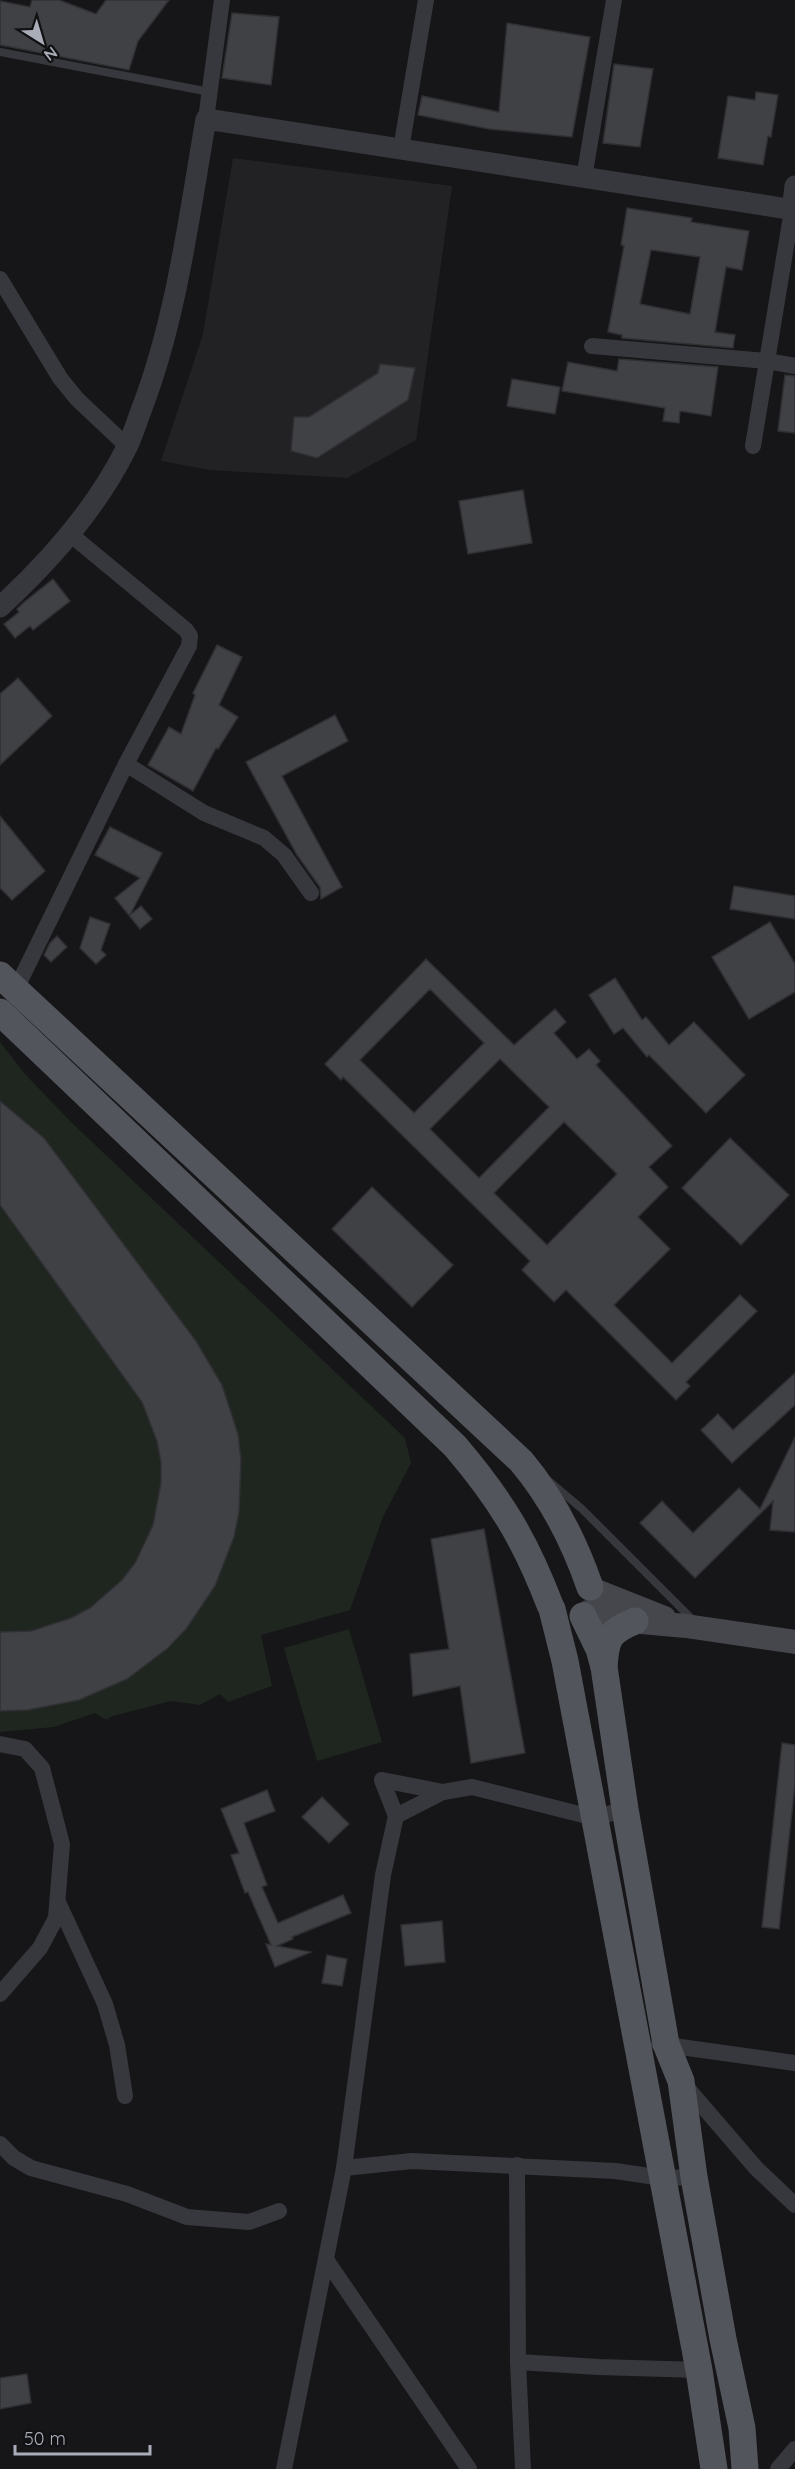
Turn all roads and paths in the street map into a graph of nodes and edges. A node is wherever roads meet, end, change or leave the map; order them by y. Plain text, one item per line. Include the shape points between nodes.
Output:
1 (222, 0) edge
2 (426, 0) edge
3 (614, 0) edge
4 (0, 52) edge
5 (210, 92) junction
6 (206, 119) junction
7 (401, 149) junction
8 (584, 178) junction
9 (795, 186) edge
10 (793, 210) edge
11 (0, 279) edge
12 (592, 346) dead end
13 (767, 361) junction
14 (795, 366) edge
15 (127, 446) junction
16 (753, 446) dead end
17 (70, 534) junction
18 (0, 607) edge
19 (126, 764) junction
20 (311, 893) dead end
21 (8, 982) edge
22 (0, 1012) edge
23 (522, 1461) junction
24 (588, 1601) junction
25 (551, 1607) junction
26 (635, 1621) junction
27 (694, 1627) junction
28 (795, 1642) edge
29 (604, 1667) junction
30 (0, 1744) edge
31 (443, 1792) junction
32 (625, 1809) junction
33 (396, 1816) junction
34 (595, 1818) junction
35 (58, 1902) junction
36 (0, 1994) edge
37 (637, 2043) junction
38 (666, 2044) junction
39 (795, 2063) edge
40 (681, 2081) junction
41 (125, 2096) dead end
42 (0, 2144) edge
43 (518, 2165) junction
44 (344, 2168) junction
45 (694, 2177) junction
46 (663, 2178) junction
47 (795, 2205) edge
48 (279, 2211) dead end
49 (327, 2261) junction
50 (518, 2362) junction
51 (699, 2370) junction
52 (795, 2449) edge
53 (284, 2469) edge
54 (469, 2469) edge
55 (523, 2469) edge
56 (714, 2469) edge
57 (746, 2469) edge
58 (778, 2469) edge

1 - 5 street
2 - 7 street
3 - 8 street
4 - 5 lane
5 - 6 street
6 - 7 street
6 - 15 street via 169,327
7 - 8 street
8 - 10 street
9 - 10 street
10 - 13 street
11 - 15 street via 60,378
12 - 13 street
13 - 14 street
13 - 16 street
15 - 17 street
17 - 18 street via 33,577
17 - 19 street via 190,636 189,646
19 - 20 street via 204,813 264,838 284,855
19 - 21 street
21 - 23 main road
22 - 25 main road via 455,1446 496,1496 519,1533
23 - 24 main road via 560,1517
23 - 27 lane via 582,1509
24 - 25 main road via 569,1620
24 - 25 main road via 576,1576 563,1578 553,1586
24 - 26 main road via 619,1620
24 - 27 main road
24 - 29 main road
25 - 34 main road
26 - 27 main road
26 - 29 main road via 610,1636
27 - 28 main road
29 - 32 main road
30 - 35 street via 25,1749 42,1768 62,1844
31 - 33 street
31 - 33 street via 382,1780
31 - 34 street via 472,1787
32 - 34 street
32 - 38 main road
33 - 44 street via 383,1875
34 - 37 main road
35 - 36 street via 56,1918 40,1948
35 - 41 street via 105,2004 117,2045
37 - 38 street
37 - 46 main road
38 - 39 street
38 - 40 main road
40 - 45 main road
40 - 47 street via 756,2168
42 - 48 street via 31,2168 127,2194 187,2217 249,2222
43 - 44 street via 412,2161
43 - 46 street
43 - 50 street
44 - 49 street
45 - 46 street
45 - 57 main road via 742,2428
46 - 51 main road
49 - 53 street
49 - 54 street
50 - 51 street
50 - 55 street
51 - 56 main road
52 - 58 street

